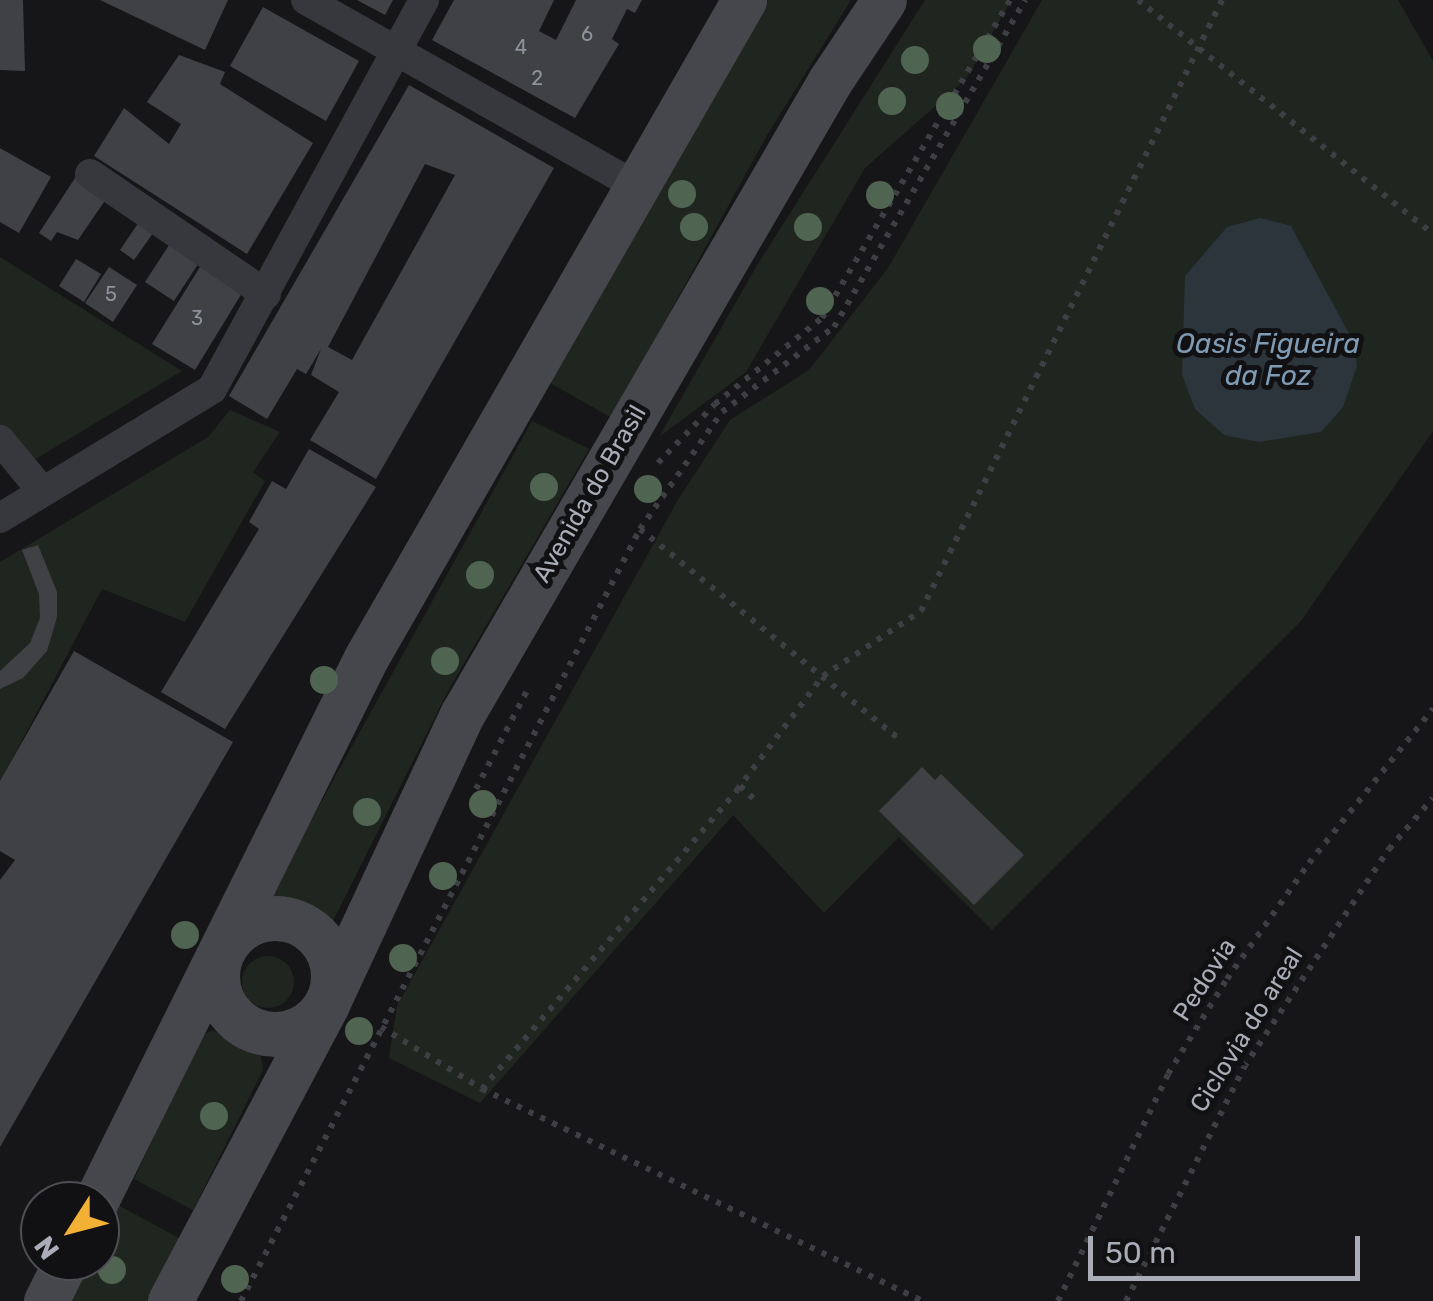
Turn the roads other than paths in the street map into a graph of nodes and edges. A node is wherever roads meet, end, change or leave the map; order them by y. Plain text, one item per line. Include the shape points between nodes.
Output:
1 (306, 0) edge
2 (424, 0) edge
3 (884, 0) edge
4 (742, 1) edge
5 (399, 53) junction
6 (90, 174) dead end
7 (640, 188) junction
8 (266, 294) junction
9 (0, 440) edge
10 (43, 492) junction
11 (0, 518) edge
12 (222, 951) junction
13 (327, 1004) junction
14 (106, 1181) edge
15 (170, 1301) edge

1 - 5 street
2 - 5 street
3 - 13 main road, Avenida do Brasil via 830,81 463,714
4 - 7 main road, Avenida do Brasil
5 - 7 street
5 - 8 street
6 - 8 street
7 - 12 main road, Avenida do Brasil via 366,658
8 - 10 street via 212,388
9 - 10 street
10 - 11 street
12 - 13 main road, Avenida do Brasil via 217,983 223,1002 251,1030 290,1032
12 - 13 main road, Avenida do Brasil via 244,926 293,921 329,956
12 - 14 main road, Avenida do Brasil
13 - 15 main road, Avenida do Brasil

